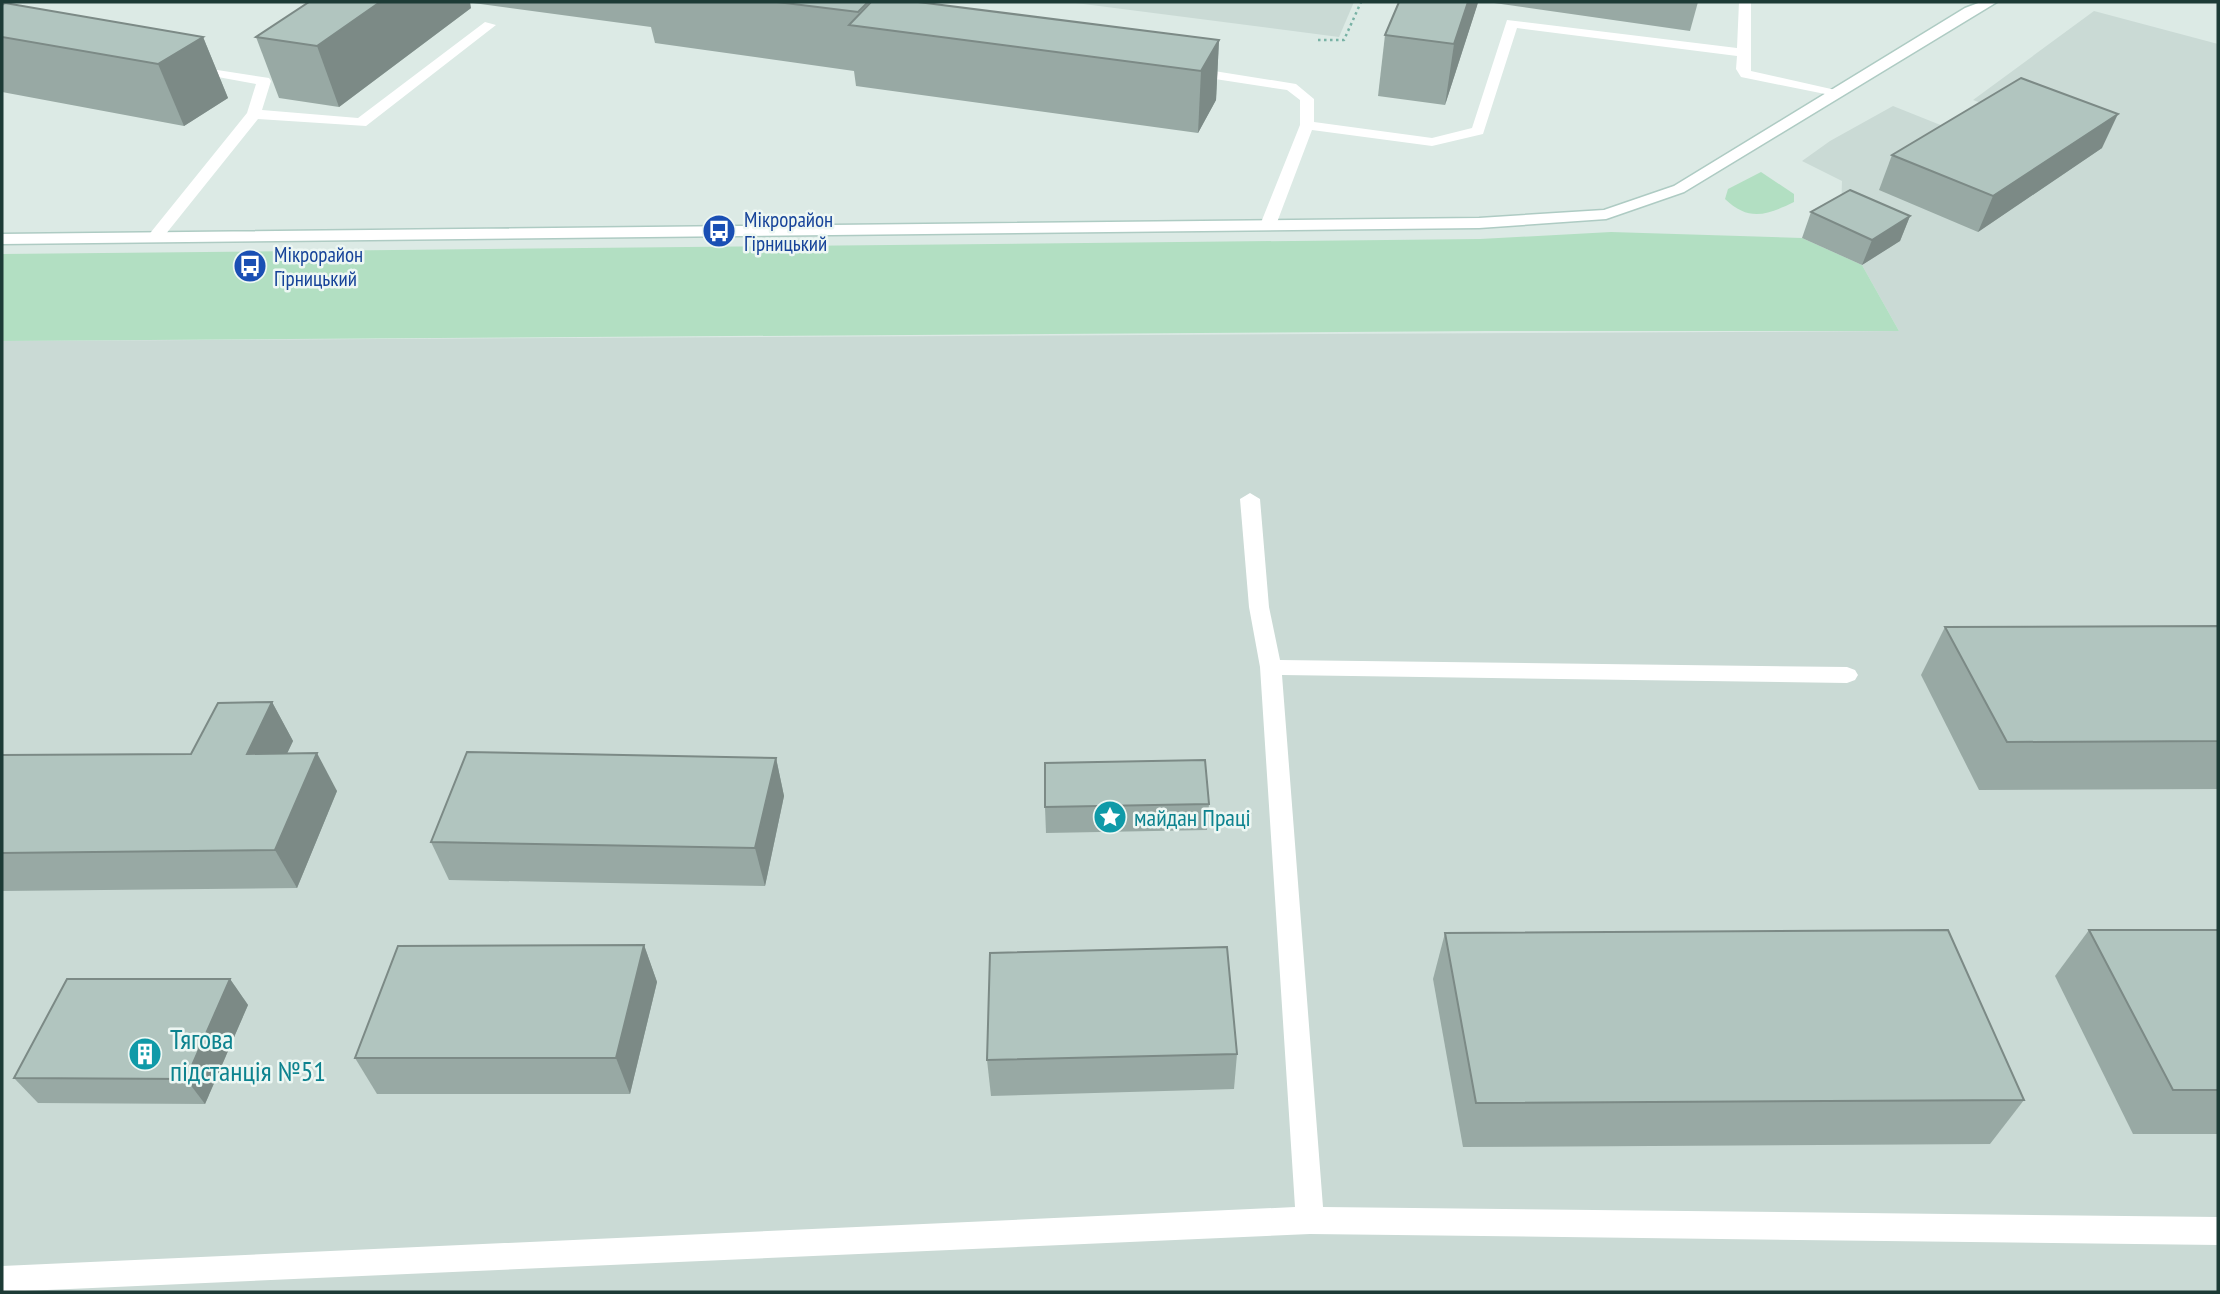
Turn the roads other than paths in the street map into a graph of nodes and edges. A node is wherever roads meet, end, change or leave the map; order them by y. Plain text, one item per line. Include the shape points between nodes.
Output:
1 (1745, 2) edge
2 (1992, 2) edge
3 (490, 25) dead end
4 (1743, 53) junction
5 (172, 65) edge
6 (1171, 69) edge
7 (1835, 94) junction
8 (254, 114) junction
9 (1307, 124) junction
10 (1268, 225) junction
11 (155, 237) junction
12 (2, 239) edge
13 (1250, 499) dead end
14 (1271, 667) junction
15 (1847, 675) dead end
16 (1310, 1220) junction
17 (2218, 1231) edge
18 (2, 1280) edge

1 - 4 street
2 - 7 street
3 - 8 street via 360,123
4 - 7 street via 1746,74
4 - 9 street via 1512,23 1478,131 1432,142
5 - 8 street via 264,81
6 - 9 street via 1291,87 1307,99
7 - 10 street via 1679,189 1606,214 1479,223
8 - 11 street
9 - 10 street
10 - 11 street
11 - 12 street
13 - 14 street via 1259,607
14 - 15 street
14 - 16 street
16 - 17 street
16 - 18 street

